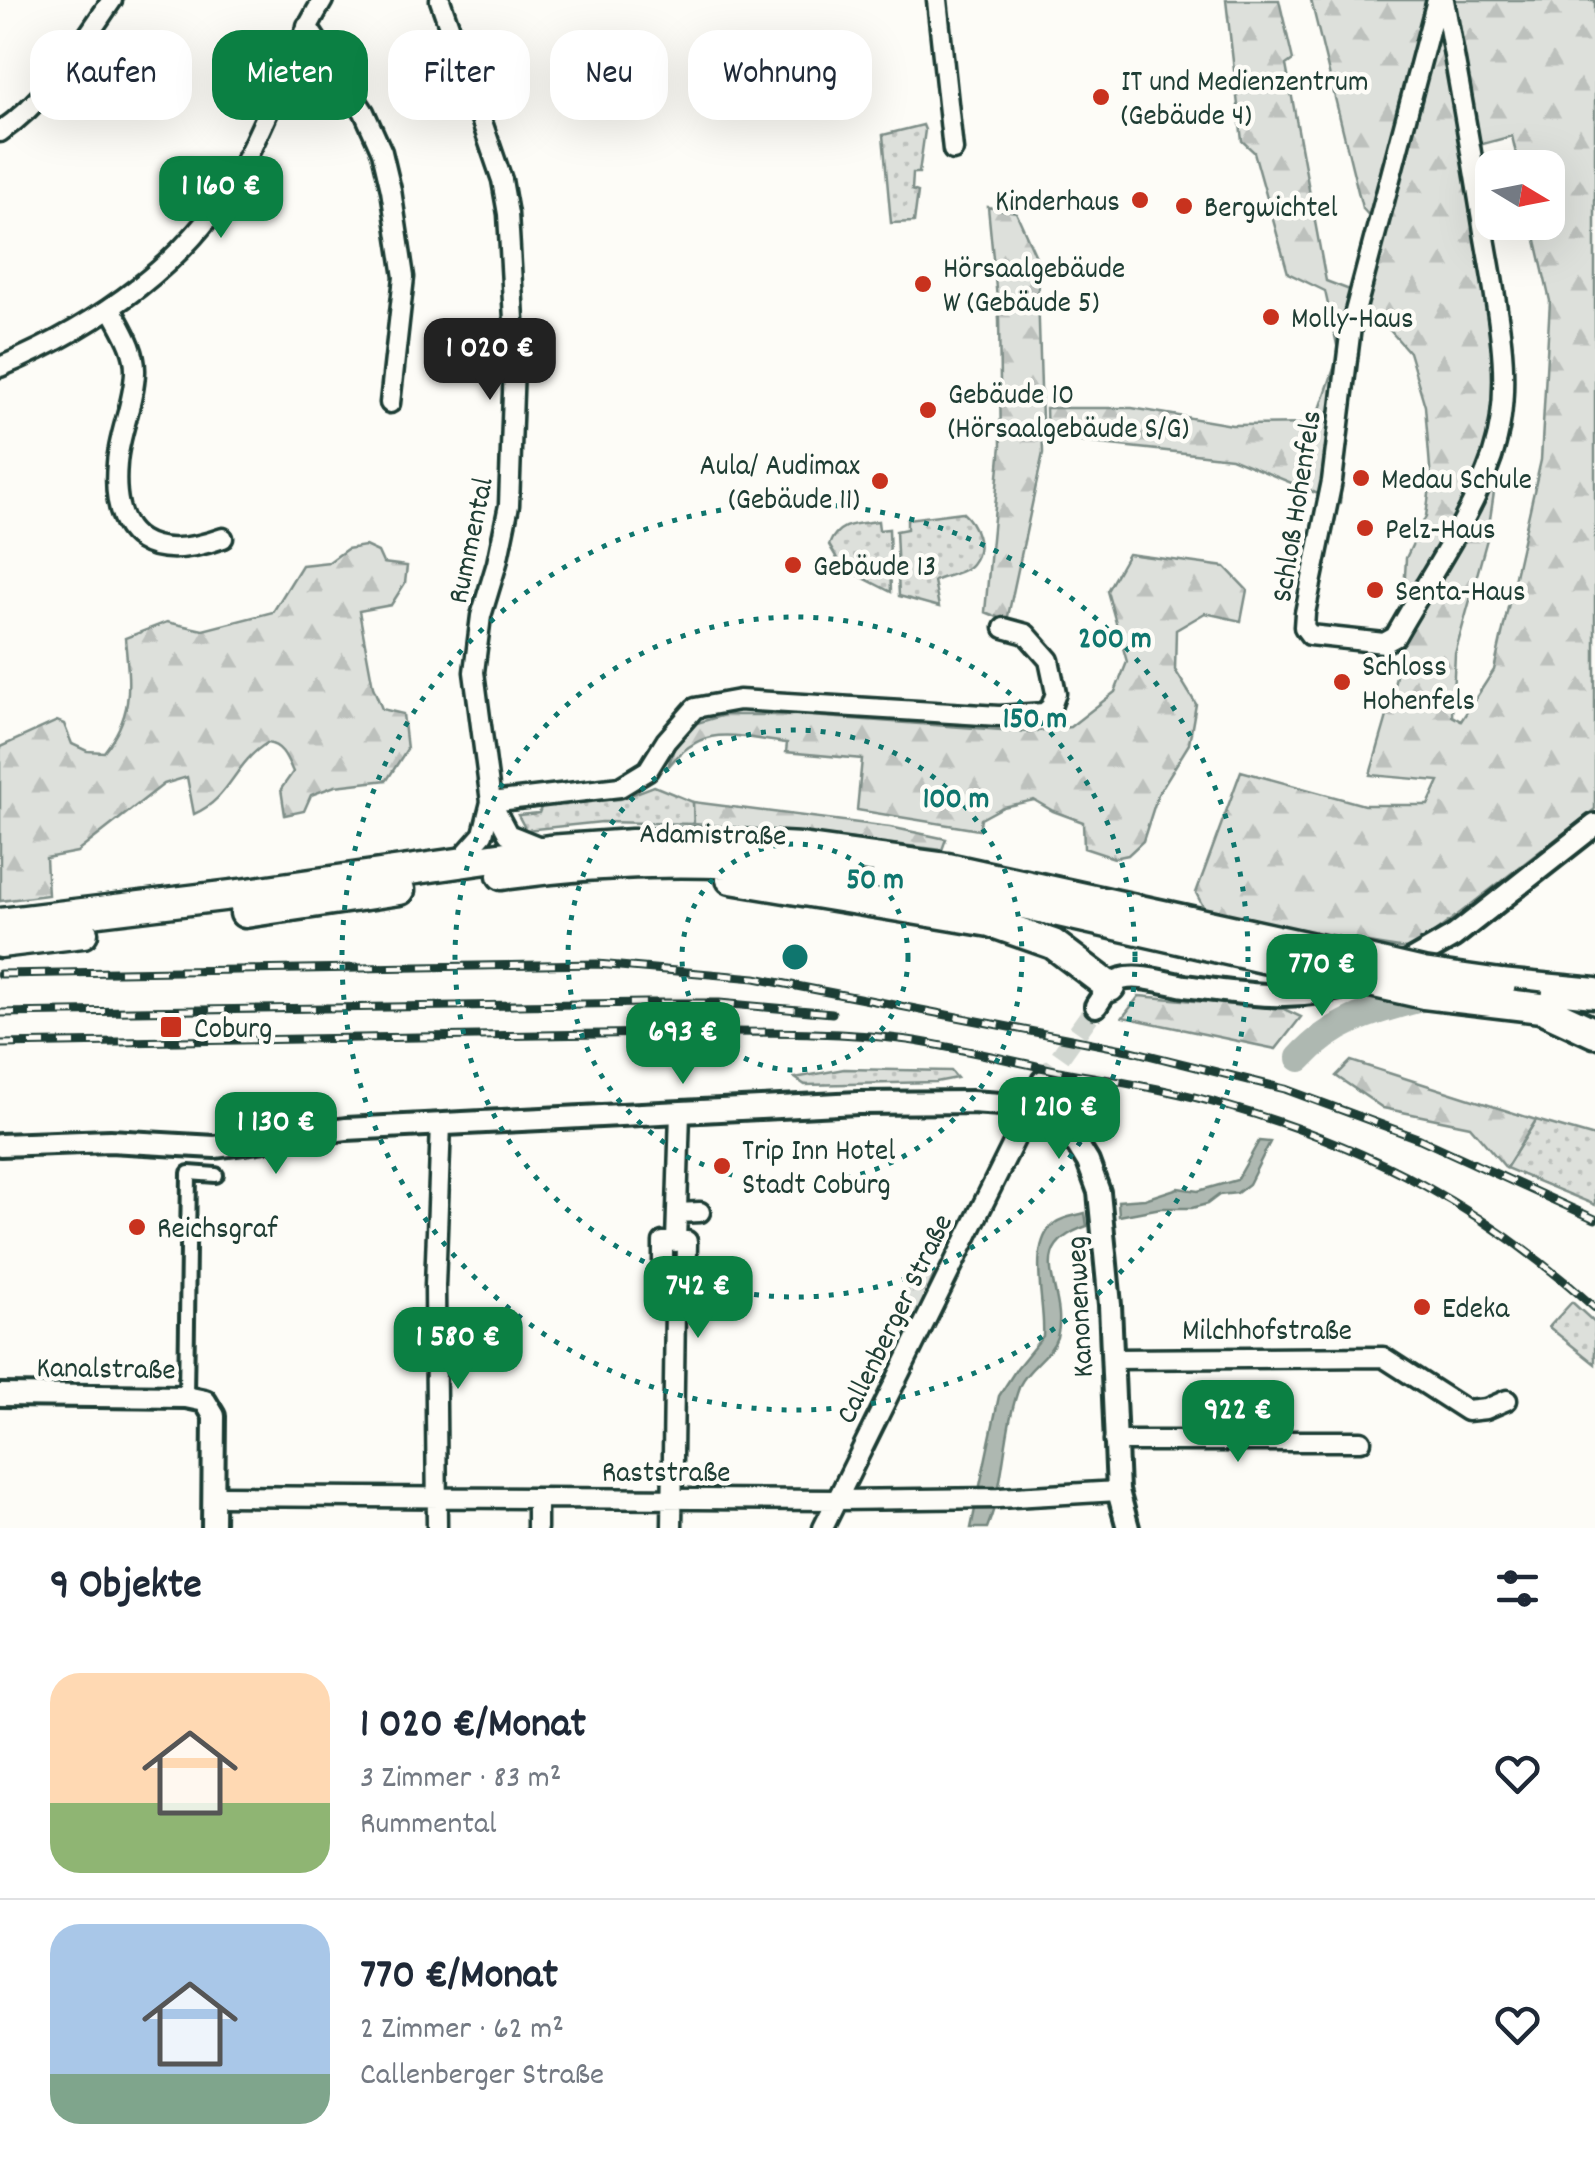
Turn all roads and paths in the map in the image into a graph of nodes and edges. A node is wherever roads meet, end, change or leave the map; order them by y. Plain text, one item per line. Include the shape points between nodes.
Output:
1 (112, 0) edge
2 (324, 0) edge
3 (440, 0) edge
4 (937, 0) edge
5 (1437, 0) edge
6 (1444, 0) edge
7 (307, 26) junction
8 (0, 132) edge
9 (953, 150) dead end
10 (111, 308) junction
11 (0, 368) edge
12 (390, 404) dead end
13 (222, 538) dead end
14 (1004, 628) dead end
15 (490, 802) junction
16 (1595, 825) edge
17 (549, 850) junction
18 (456, 864) junction
19 (630, 864) junction
20 (0, 923) edge
21 (0, 943) edge
22 (1277, 951) junction
23 (1595, 978) edge
24 (1501, 984) junction
25 (1595, 993) edge
26 (1102, 996) joint
27 (1541, 1008) junction
28 (1595, 1013) edge
29 (1595, 1033) edge
30 (1042, 1080) tunnel mouth
31 (1029, 1111) junction
32 (680, 1112) junction
33 (441, 1124) junction
34 (0, 1145) edge
35 (216, 1175) dead end
36 (700, 1212) dead end
37 (677, 1213) junction
38 (676, 1242) junction
39 (663, 1283) junction
40 (687, 1284) junction
41 (675, 1309) junction
42 (1113, 1359) junction
43 (0, 1396) edge
44 (186, 1397) junction
45 (1507, 1400) dead end
46 (1114, 1441) junction
47 (1361, 1441) dead end
48 (1118, 1492) junction
49 (213, 1496) junction
50 (434, 1498) junction
51 (538, 1498) junction
52 (672, 1498) junction
53 (838, 1500) junction
54 (214, 1528) edge
55 (437, 1528) edge
56 (537, 1528) edge
57 (672, 1528) edge
58 (823, 1528) edge
59 (1128, 1528) edge

1 - 8 street via 65,68
2 - 7 street
3 - 15 street, Rummental via 502,180 514,292 510,505 474,672
4 - 9 street
5 - 6 street, Schloß Hohenfels via 1350,327 1332,482 1304,614 1310,635 1384,643 1395,637 1480,487 1496,440 1503,392 1500,328
7 - 10 street via 222,200 174,256
7 - 12 street via 364,112 391,190 404,276
10 - 11 street
10 - 13 street via 134,359 116,464 122,518 134,537 157,548
14 - 15 street, Adamistraße via 1026,634 1049,660 1056,693 1044,713 739,700 695,708 648,770 620,788
15 - 17 street via 508,834
15 - 18 street, Rummental via 483,834
16 - 26 street via 1454,936 1359,983 1290,997 1127,978
17 - 18 highway, Adamistraße
17 - 22 highway, Adamistraße via 672,844 801,848 966,872
18 - 20 highway, Adamistraße
19 - 21 highway, Adamistraße via 518,872
19 - 22 highway, Adamistraße via 709,862 887,877
19 - 26 highway via 990,922 1053,944
22 - 24 highway, Adamistraße, bridge
22 - 27 highway, Adamistraße, bridge via 1424,994
23 - 24 highway
24 - 25 highway, Adamistraße
27 - 28 highway, Adamistraße
27 - 29 highway
30 - 31 street, Callenberger Straße
31 - 32 street via 954,1102
31 - 42 street, Kanonenweg via 1077,1144 1094,1176
31 - 53 street, Callenberger Straße
32 - 33 street
32 - 37 street
33 - 34 street via 346,1129 316,1134 294,1147 216,1161 96,1144
33 - 50 street
35 - 44 street via 189,1173
36 - 37 street
37 - 38 street
38 - 39 street via 663,1242
38 - 40 street via 688,1242
39 - 40 street
39 - 41 street via 663,1308
40 - 41 street via 686,1309
41 - 52 street
42 - 45 street, Milchhofstraße via 1383,1357 1467,1411
42 - 46 street, Kanonenweg
43 - 44 street, Kanalstraße
44 - 49 street, Kanalstraße via 209,1405
46 - 47 street
46 - 48 street, Kanonenweg
48 - 53 street, Raststraße
48 - 59 street, Kanonenweg
49 - 50 street, Raststraße
49 - 54 street
50 - 51 street, Raststraße
50 - 55 street
51 - 52 street, Raststraße
51 - 56 street
52 - 53 street, Raststraße
52 - 57 street
53 - 58 street, Callenberger Straße

